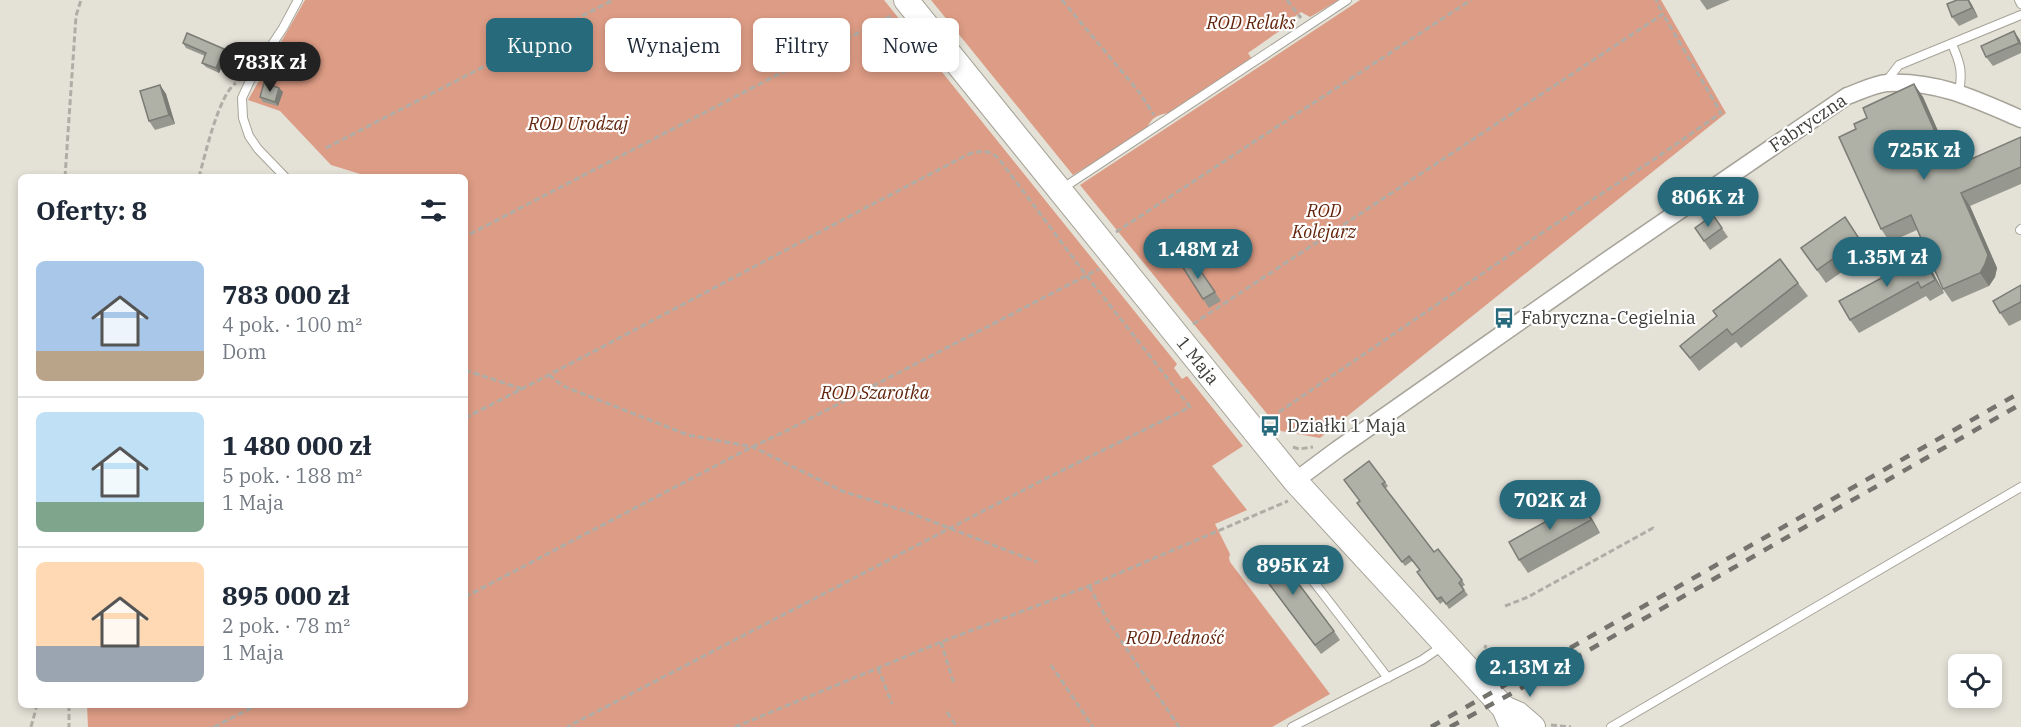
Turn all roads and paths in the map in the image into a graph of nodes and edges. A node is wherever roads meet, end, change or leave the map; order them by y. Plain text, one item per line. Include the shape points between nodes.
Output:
1 (81, 0) edge
2 (298, 0) edge
3 (614, 0) edge
4 (1062, 0) edge
5 (1287, 0) edge
6 (1347, 0) edge
7 (1471, 0) edge
8 (1656, 0) edge
9 (908, 3) edge
10 (1663, 14) junction
11 (2021, 15) edge
12 (1307, 26) junction
13 (1952, 44) junction
14 (254, 72) junction
15 (1885, 83) junction
16 (1959, 92) junction
17 (2021, 119) edge
18 (1160, 124) junction
19 (326, 148) dead end
20 (64, 174) edge
21 (200, 174) edge
22 (282, 174) edge
23 (1060, 190) junction
24 (470, 234) dead end
25 (1108, 250) junction
26 (1086, 275) junction
27 (1177, 335) junction
28 (468, 371) edge
29 (549, 375) junction
30 (522, 389) junction
31 (1279, 412) dead end
32 (468, 416) edge
33 (753, 447) junction
34 (2021, 487) edge
35 (1301, 488) junction
36 (947, 529) junction
37 (1655, 531) dead end
38 (1281, 552) dead end
39 (1037, 562) dead end
40 (1089, 586) junction
41 (468, 595) edge
42 (1505, 606) dead end
43 (941, 642) junction
44 (1444, 645) junction
45 (1051, 665) dead end
46 (878, 668) junction
47 (1388, 678) junction
48 (954, 684) dead end
49 (892, 704) dead end
50 (36, 708) edge
51 (69, 708) edge
52 (251, 708) edge
53 (947, 712) dead end
54 (1508, 718) edge
55 (31, 727) edge
56 (69, 727) edge
57 (214, 727) edge
58 (567, 727) edge
59 (735, 727) edge
60 (957, 727) edge
61 (1093, 727) edge
62 (1179, 727) edge
63 (1292, 727) edge
64 (1533, 727) edge
65 (1611, 727) edge

1 - 20 path via 76,16
2 - 14 lane
3 - 19 path
4 - 18 path
5 - 12 path
6 - 12 lane
7 - 25 path
8 - 10 path
9 - 23 street, 1 Maja
9 - 24 path
10 - 27 path
10 - 31 path via 1721,113
11 - 13 lane
12 - 18 lane
13 - 15 lane via 1899,65
13 - 16 lane via 1962,75
14 - 21 path via 231,86 223,99
14 - 22 lane via 242,99 243,118 258,149
15 - 16 street, Fabryczna
15 - 35 street, Fabryczna via 1847,96 1609,259 1338,448
16 - 17 street, Fabryczna
18 - 23 lane
23 - 25 street, 1 Maja
25 - 26 path via 1101,268
25 - 27 street, 1 Maja
26 - 29 path via 999,159 978,151
26 - 33 path
26 - 36 path via 1190,407
27 - 35 street, 1 Maja
28 - 30 path
29 - 30 path
29 - 33 path via 563,386 688,435
30 - 32 path
33 - 36 path via 842,491
33 - 41 path
34 - 65 lane
35 - 40 path
35 - 44 street, 1 Maja
36 - 39 path
36 - 58 path
37 - 42 path via 1653,528
38 - 47 lane via 1297,574 1311,577
40 - 43 path
40 - 62 path
43 - 46 path
43 - 48 path
44 - 47 lane
44 - 54 street, 1 Maja
45 - 61 path
46 - 49 path
46 - 59 path
47 - 63 lane
50 - 55 path
51 - 56 path
52 - 57 path
53 - 60 path
54 - 64 street, 1 Maja via 1518,714

